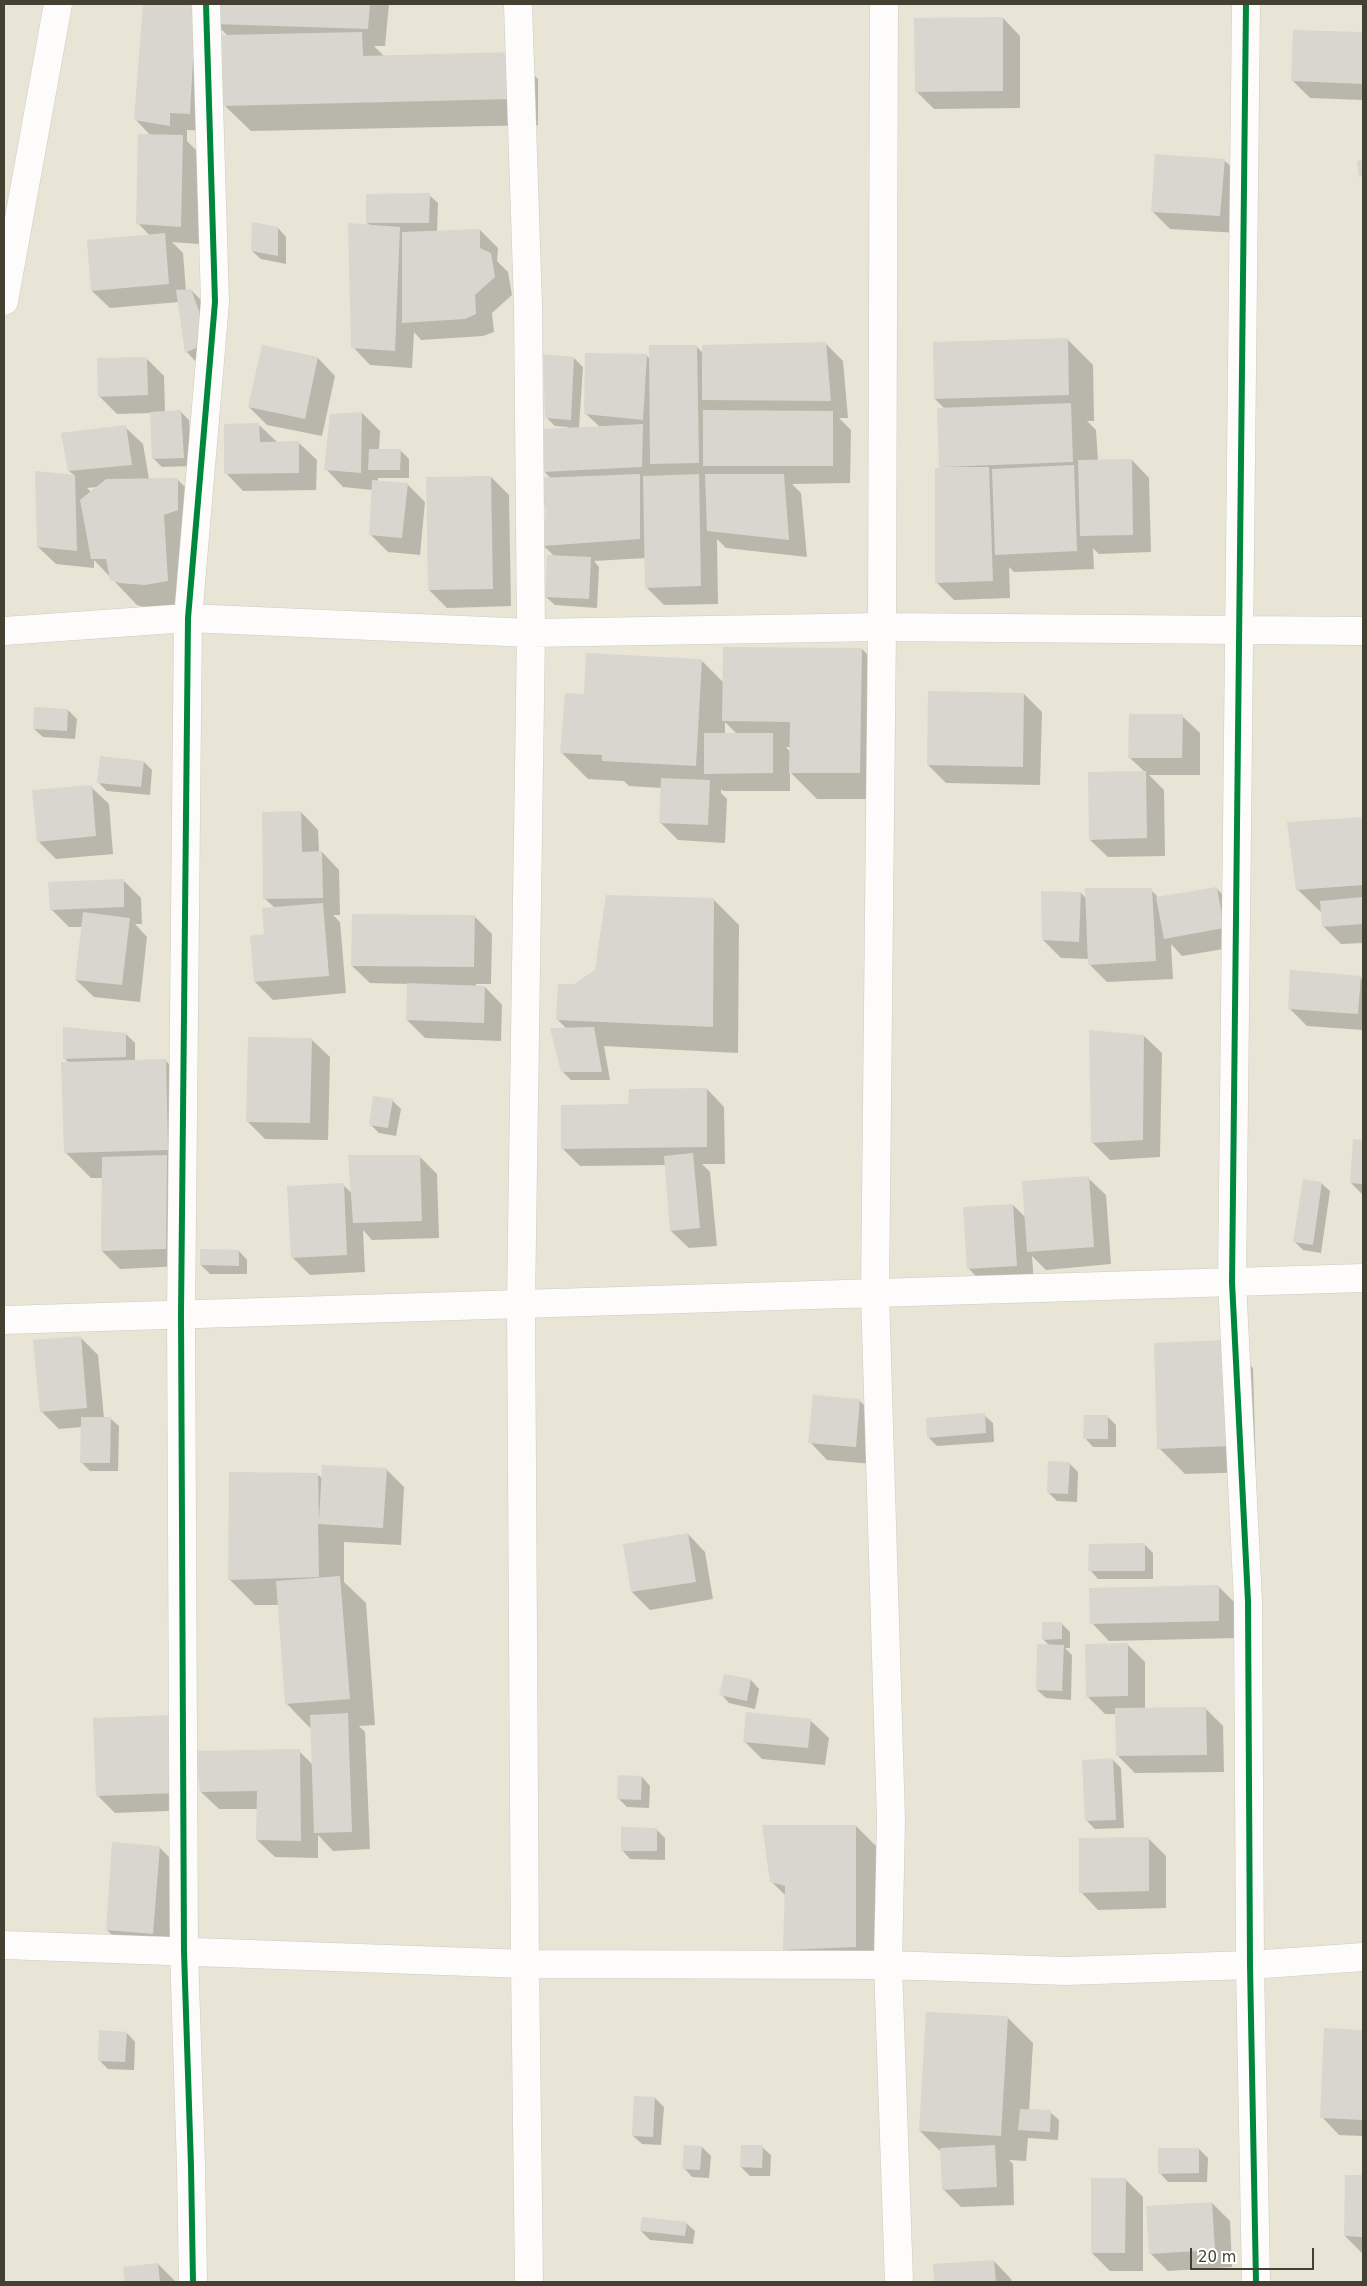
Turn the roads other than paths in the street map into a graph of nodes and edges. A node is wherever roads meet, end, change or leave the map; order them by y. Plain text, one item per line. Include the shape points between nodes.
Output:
1 (58, 4) edge
2 (206, 4) edge
3 (518, 4) edge
4 (884, 4) edge
5 (1246, 4) edge
6 (4, 301) edge
7 (188, 618) junction
8 (882, 628) junction
9 (1239, 629) junction
10 (4, 631) edge
11 (1363, 631) edge
12 (530, 633) junction
13 (1363, 1278) edge
14 (1232, 1282) junction
15 (875, 1294) junction
16 (521, 1303) junction
17 (181, 1313) junction
18 (4, 1320) edge
19 (4, 1945) edge
20 (184, 1952) junction
21 (1363, 1957) edge
22 (525, 1964) junction
23 (888, 1965) junction
24 (1250, 1965) junction
25 (193, 2282) edge
26 (529, 2282) edge
27 (899, 2282) edge
28 (1256, 2282) edge

1 - 6 street
2 - 7 street via 215,302
3 - 12 street via 528,305
4 - 8 street
5 - 9 street
7 - 10 street
7 - 12 street
7 - 17 street
8 - 9 street
8 - 12 street
8 - 15 street
9 - 11 street
9 - 14 street
12 - 16 street
13 - 14 street
14 - 15 street
14 - 24 street via 1248,1601
15 - 16 street
15 - 23 street via 891,1820
16 - 17 street
16 - 22 street
17 - 18 street
17 - 20 street
19 - 20 street
20 - 22 street
20 - 25 street
21 - 24 street
22 - 23 street
22 - 26 street
23 - 24 street via 1065,1971
23 - 27 street
24 - 28 street

